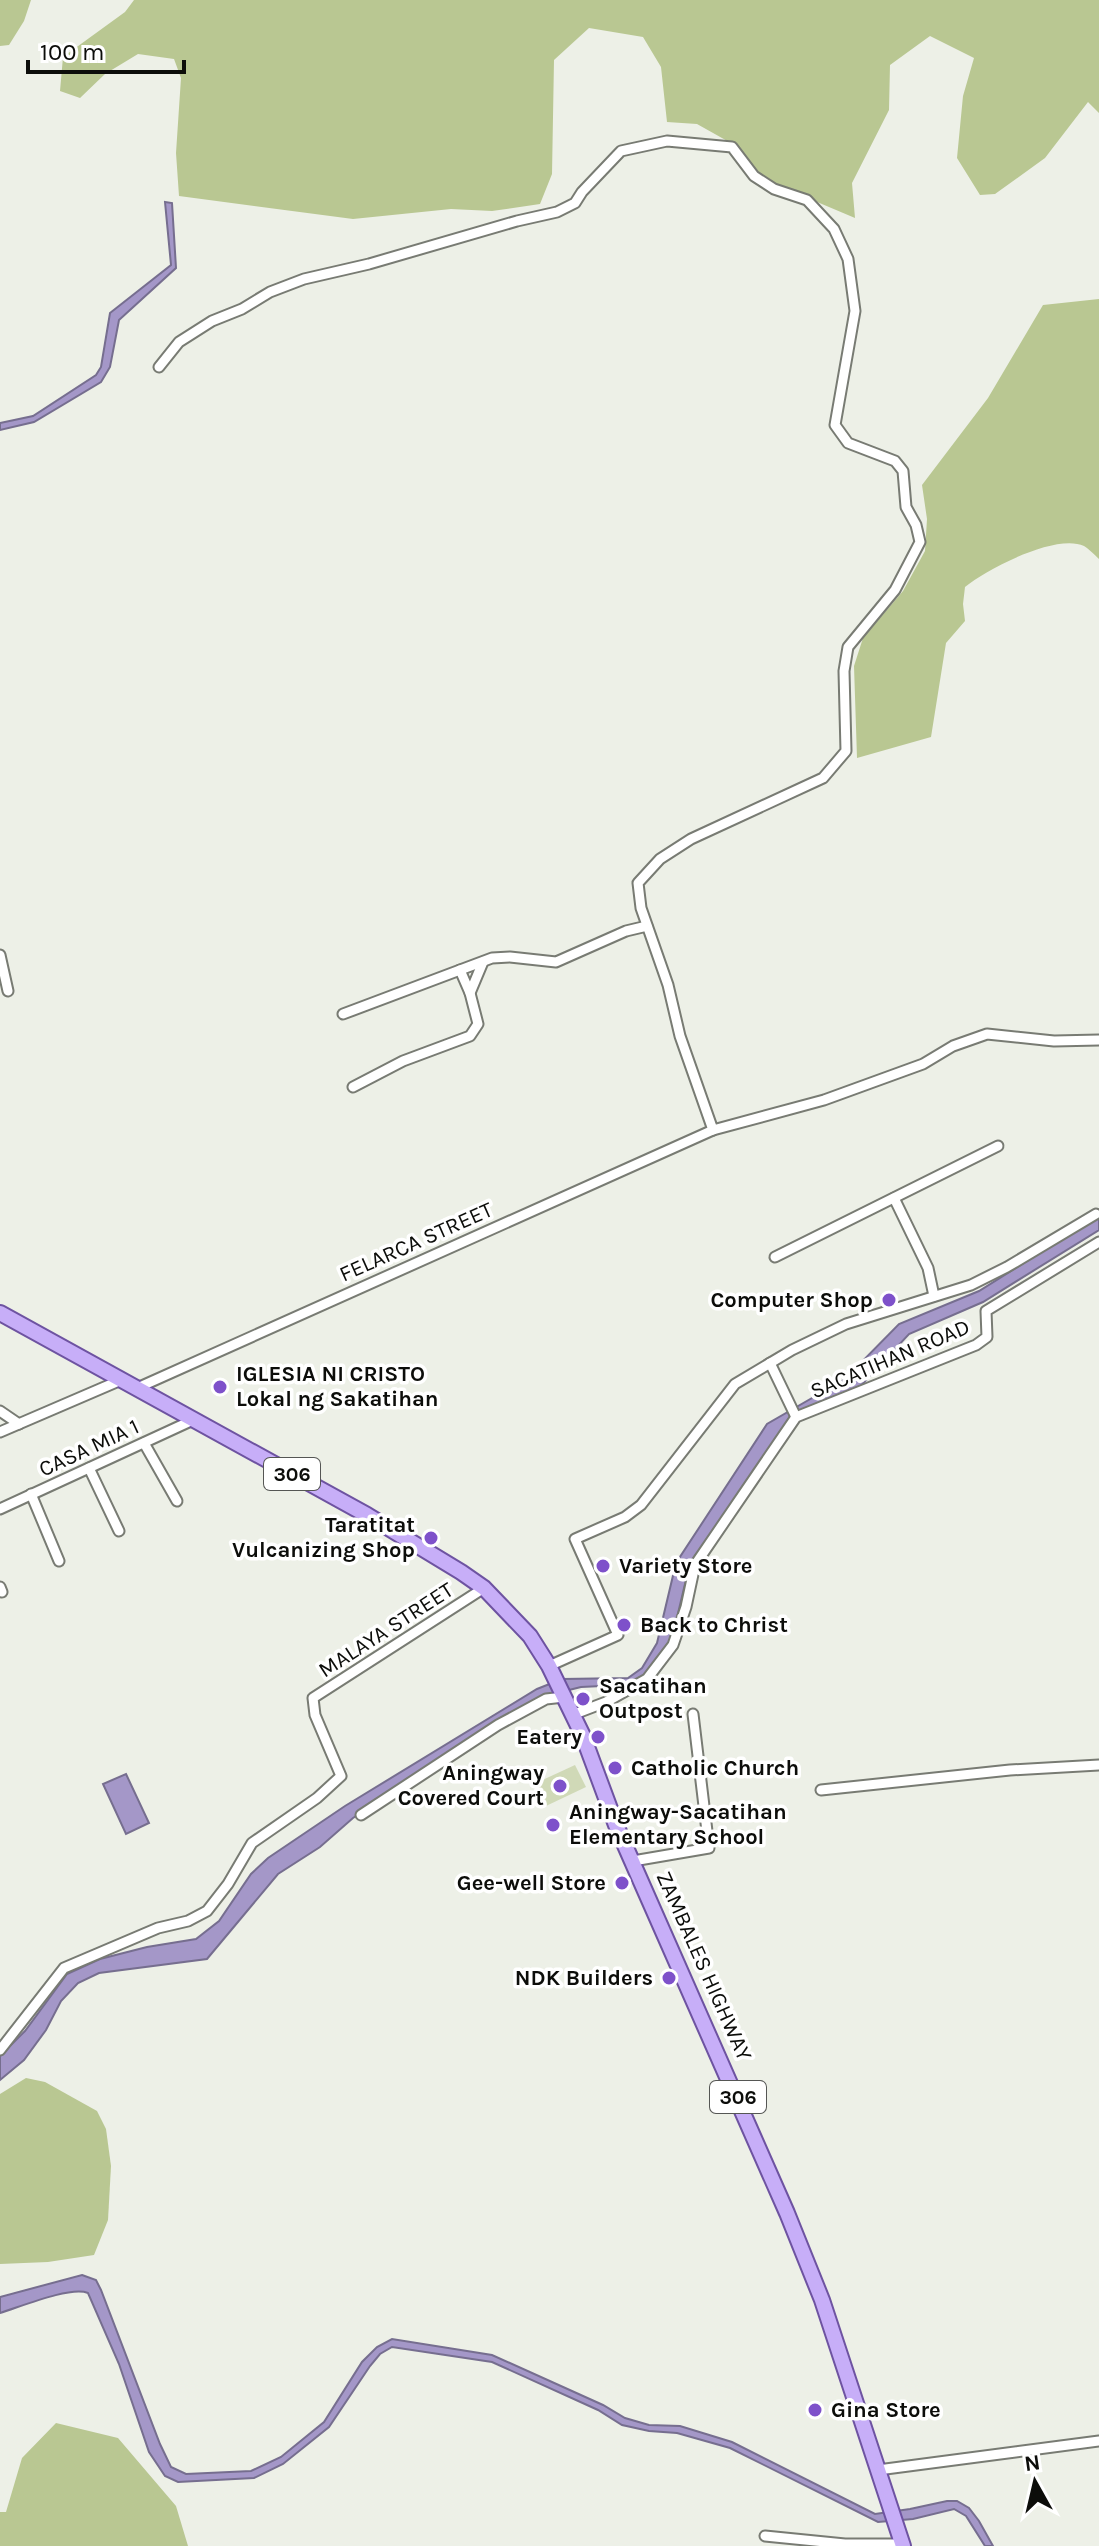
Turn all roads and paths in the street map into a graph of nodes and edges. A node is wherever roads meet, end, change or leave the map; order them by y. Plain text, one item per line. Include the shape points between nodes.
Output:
1 (159, 367) dead end
2 (647, 926) junction
3 (0, 955) edge
4 (483, 962) junction
5 (1, 967) edge
6 (460, 970) junction
7 (8, 991) dead end
8 (470, 993) junction
9 (343, 1014) dead end
10 (1099, 1040) edge
11 (353, 1087) dead end
12 (713, 1130) junction
13 (998, 1146) dead end
14 (894, 1198) junction
15 (1096, 1214) dead end
16 (1099, 1242) edge
17 (775, 1257) dead end
18 (934, 1296) junction
19 (0, 1313) edge
20 (770, 1363) junction
21 (121, 1380) junction
22 (135, 1389) junction
23 (0, 1411) edge
24 (796, 1417) junction
25 (193, 1420) junction
26 (19, 1424) junction
27 (0, 1432) edge
28 (144, 1443) junction
29 (89, 1468) junction
30 (31, 1494) junction
31 (177, 1501) dead end
32 (0, 1509) edge
33 (119, 1531) dead end
34 (59, 1561) dead end
35 (484, 1588) junction
36 (550, 1670) junction
37 (563, 1695) junction
38 (693, 1714) dead end
39 (572, 1715) junction
40 (1099, 1765) edge
41 (821, 1790) dead end
42 (361, 1815) dead end
43 (633, 1861) junction
44 (0, 2050) edge
45 (1099, 2441) edge
46 (878, 2470) junction
47 (765, 2536) dead end
48 (902, 2545) edge

1 - 2 street via 179,342 270,292 557,212 575,203 621,151 667,141 732,147 754,176 807,200 834,229 848,259 855,311 835,425 848,443 895,461 903,471 906,507 920,542 895,590 848,647 846,751 823,778 691,839 660,859 638,883
2 - 4 street via 556,962 510,957
2 - 12 street
3 - 5 street
4 - 6 street
4 - 8 street
5 - 7 street
6 - 8 street
6 - 9 street
8 - 11 street via 478,1024 470,1036
10 - 12 street, FELARCA STREET via 987,1034 824,1100
12 - 22 street, FELARCA STREET
13 - 14 street
14 - 17 street
14 - 18 street via 928,1268
15 - 18 street via 983,1279
16 - 24 street, SACATIHAN ROAD via 986,1311 987,1337 976,1345
18 - 20 street via 846,1324
19 - 21 main road, ZAMBALES HIGHWAY / 306
20 - 24 street
20 - 36 street via 735,1384 641,1505 575,1539 618,1635
21 - 22 main road, ZAMBALES HIGHWAY / 306
21 - 26 street
22 - 25 main road, ZAMBALES HIGHWAY / 306
23 - 26 street
24 - 39 street, SACATIHAN ROAD via 695,1565 673,1645 647,1679
25 - 28 street, CASA MIA 1
25 - 35 main road, ZAMBALES HIGHWAY / 306 via 367,1515
26 - 27 street
28 - 29 street, CASA MIA 1
28 - 31 street
29 - 30 street, CASA MIA 1
29 - 33 street
30 - 32 street, CASA MIA 1
30 - 34 street
35 - 36 main road, ZAMBALES HIGHWAY / 306 via 530,1636
35 - 44 street, MALAYA STREET via 313,1698 341,1776 252,1843 207,1911 64,1968
36 - 37 main road, ZAMBALES HIGHWAY / 306
37 - 39 main road, ZAMBALES HIGHWAY / 306
37 - 42 street via 498,1725
38 - 43 street via 709,1848
39 - 43 main road, ZAMBALES HIGHWAY / 306
40 - 41 street
43 - 46 main road, ZAMBALES HIGHWAY / 306 via 793,2227
45 - 46 street
46 - 48 main road, ZAMBALES HIGHWAY / 306
47 - 48 street

